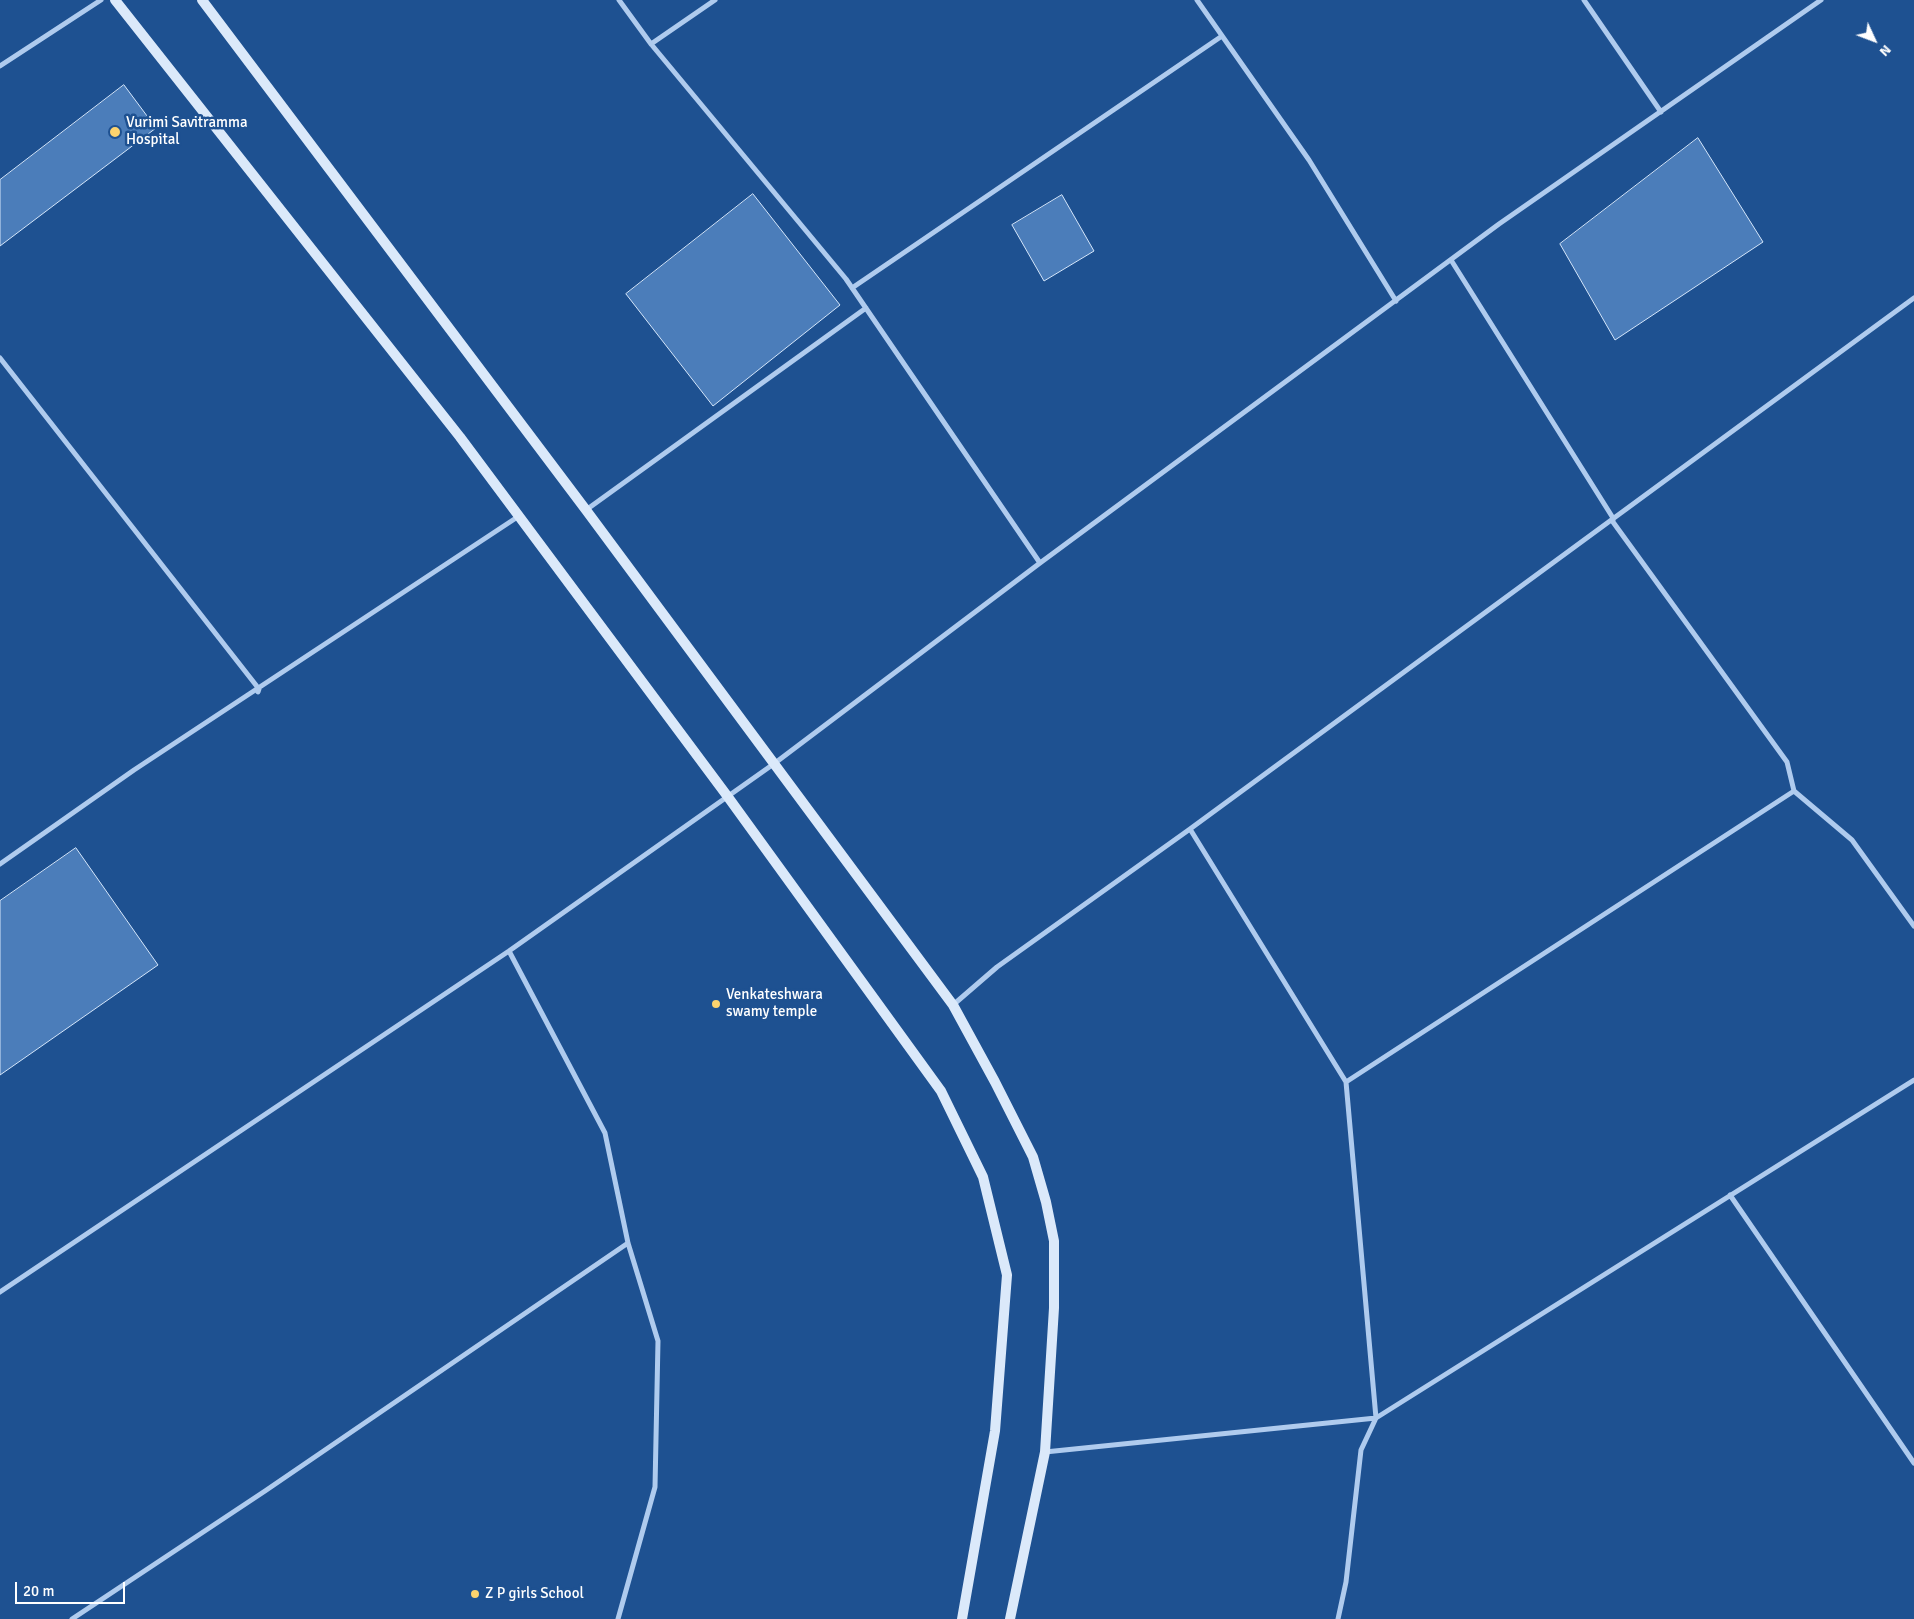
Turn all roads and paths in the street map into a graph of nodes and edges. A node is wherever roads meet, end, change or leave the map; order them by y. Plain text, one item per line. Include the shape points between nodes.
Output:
1 (101, 0) edge
2 (115, 0) edge
3 (202, 0) edge
4 (620, 0) edge
5 (715, 0) edge
6 (1197, 0) edge
7 (1584, 0) edge
8 (1821, 0) edge
9 (1222, 36) junction
10 (651, 44) junction
11 (0, 66) edge
12 (1661, 112) junction
13 (1452, 260) junction
14 (852, 288) junction
15 (1914, 298) edge
16 (1396, 301) junction
17 (866, 308) junction
18 (0, 358) edge
19 (586, 510) junction
20 (519, 516) junction
21 (1613, 518) junction
22 (1040, 563) junction
23 (258, 691) junction
24 (775, 763) junction
25 (1794, 791) junction
26 (728, 797) junction
27 (1190, 828) junction
28 (0, 864) edge
29 (1914, 926) edge
30 (509, 951) junction
31 (953, 1005) junction
32 (1914, 1080) edge
33 (1346, 1082) junction
34 (1730, 1195) junction
35 (628, 1243) junction
36 (0, 1292) edge
37 (1376, 1418) junction
38 (1045, 1452) junction
39 (1914, 1463) edge
40 (72, 1619) edge
41 (618, 1619) edge
42 (962, 1619) edge
43 (1010, 1619) edge
44 (1338, 1619) edge

1 - 11 street
2 - 20 main road
3 - 19 main road
4 - 10 street
5 - 10 street
6 - 9 street
7 - 12 street
8 - 12 street
9 - 14 street
9 - 16 street via 1309,160
10 - 14 street
12 - 13 street
13 - 16 street
13 - 21 street
14 - 17 street
15 - 21 street
16 - 22 street
17 - 19 street
17 - 22 street
18 - 23 street
19 - 24 main road
20 - 23 street
20 - 26 main road
21 - 25 street via 1787,762
21 - 27 street
22 - 24 street
23 - 28 street via 134,770
24 - 26 street
24 - 31 main road
25 - 29 street via 1852,840
25 - 33 street
26 - 30 street
26 - 42 main road via 941,1091 983,1177 1007,1275 996,1431
27 - 31 street via 998,967
27 - 33 street
30 - 35 street via 605,1134
30 - 36 street
31 - 38 main road via 1032,1157 1046,1202 1054,1241 1054,1308
32 - 34 street
33 - 37 street
34 - 37 street
34 - 39 street
35 - 40 street
35 - 41 street via 658,1341 655,1487
37 - 38 street
37 - 44 street via 1362,1450 1346,1582
38 - 43 main road

